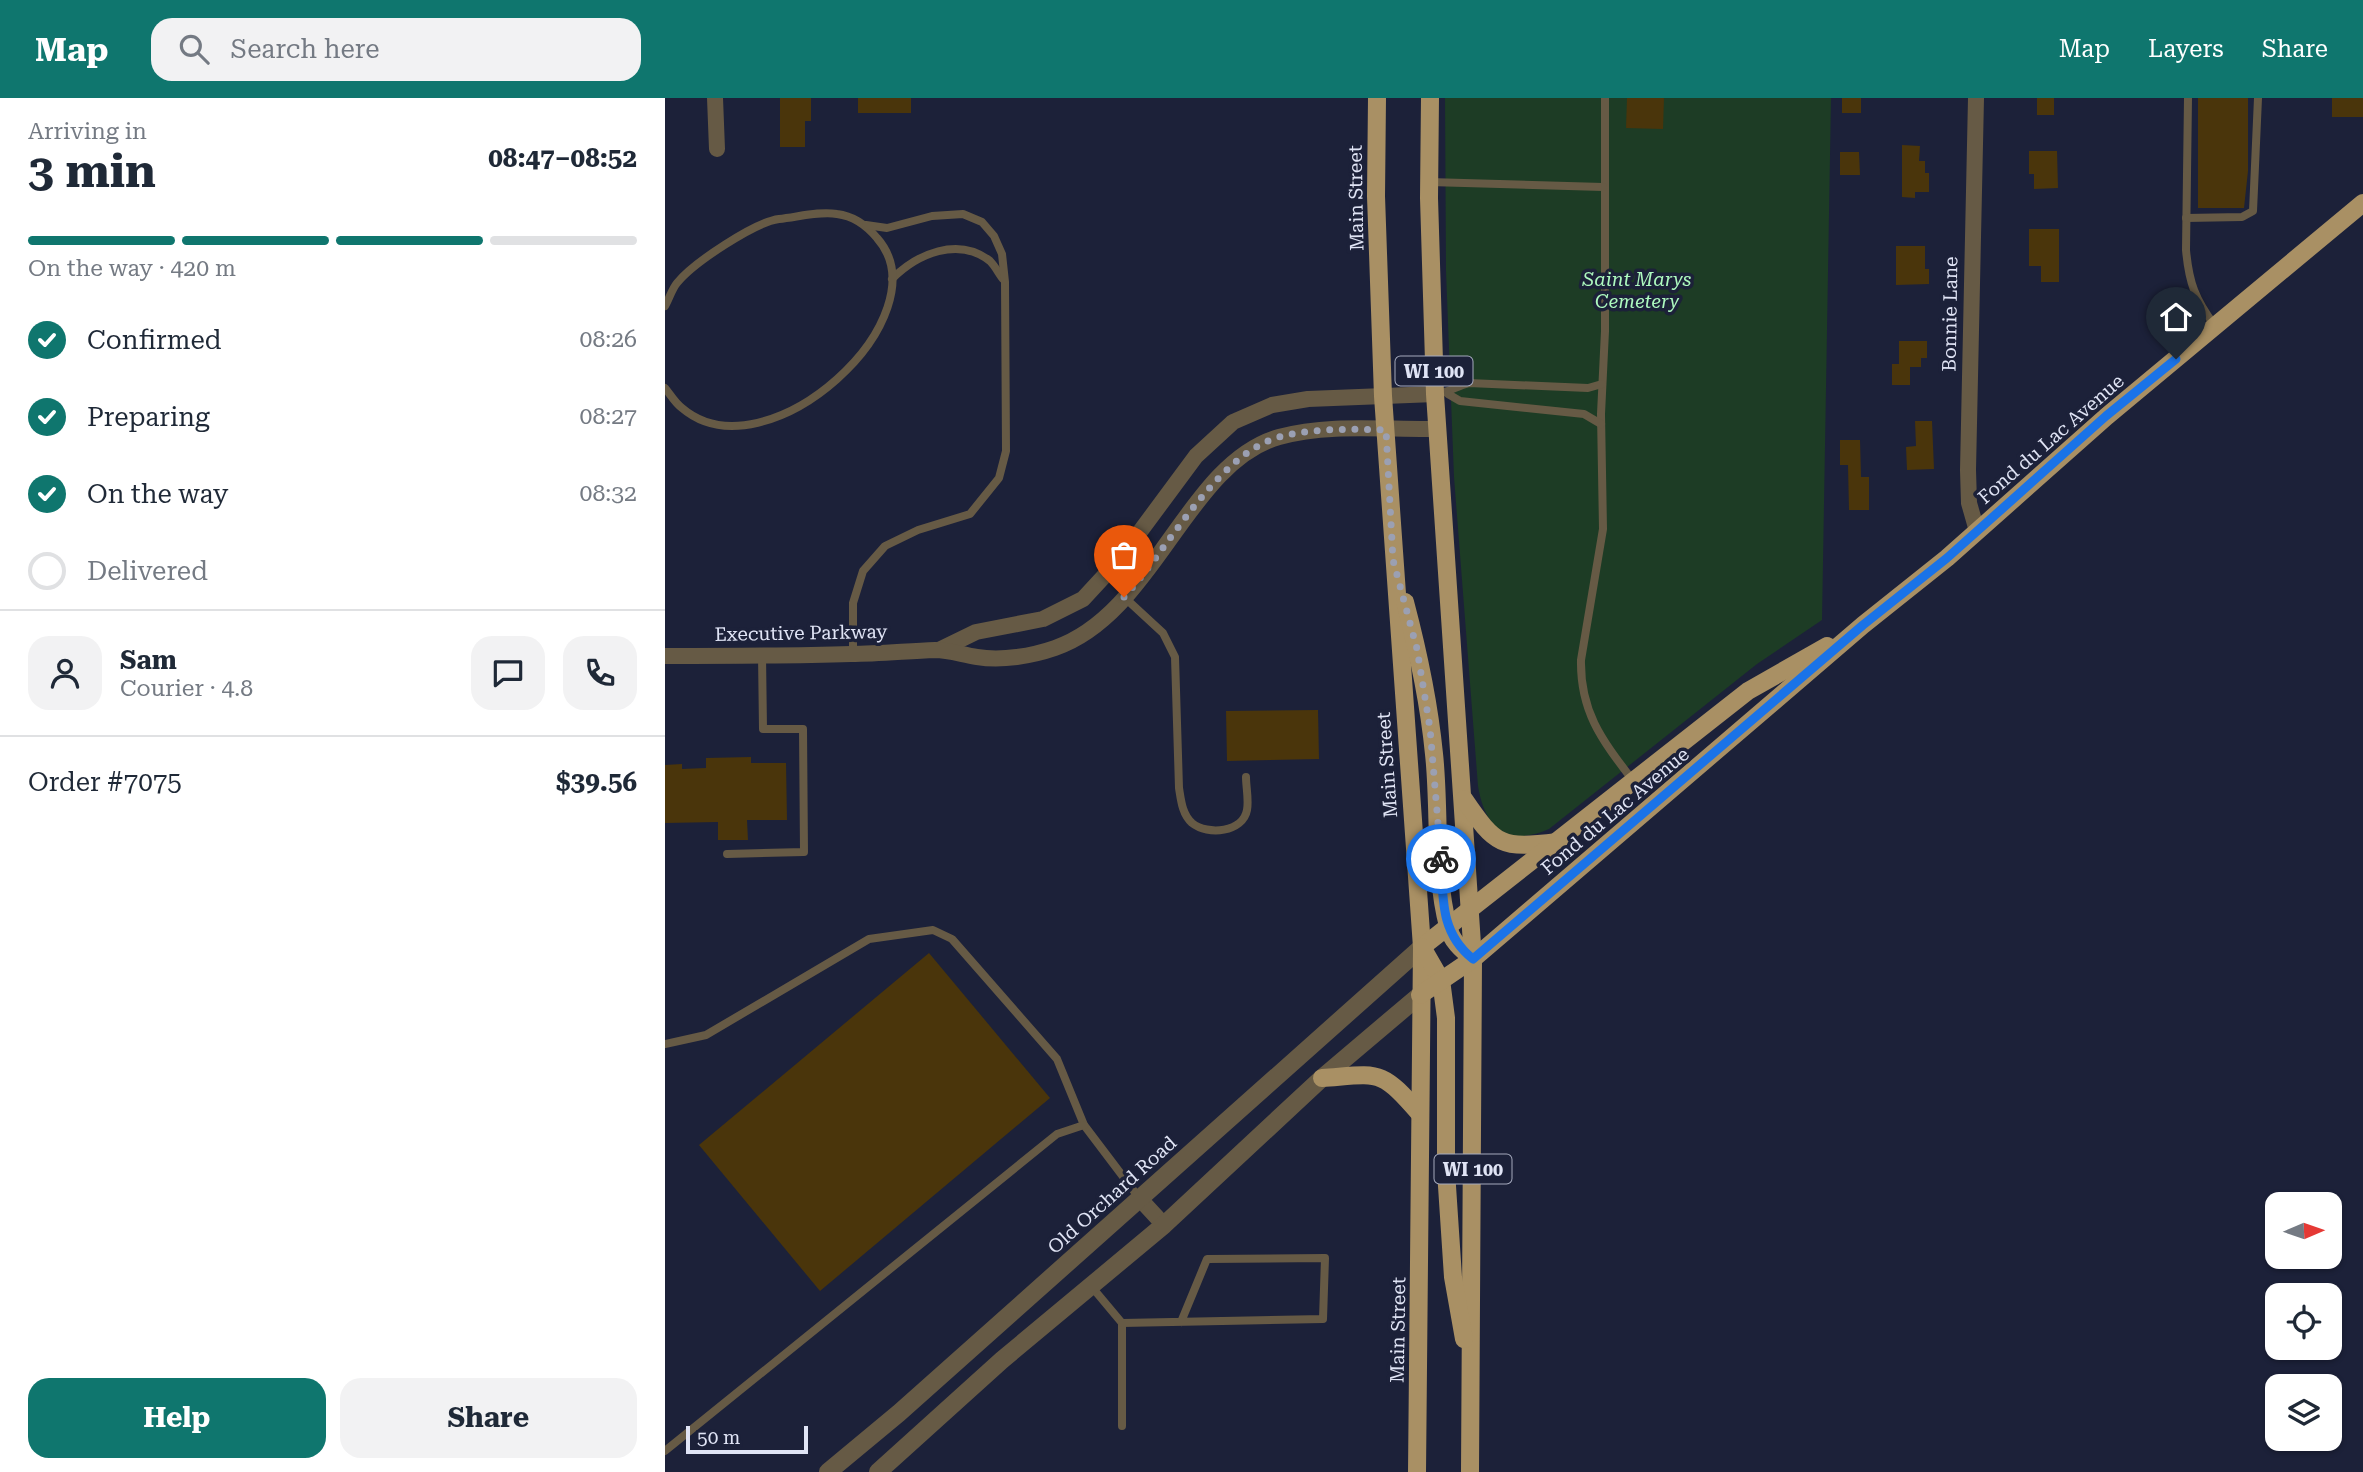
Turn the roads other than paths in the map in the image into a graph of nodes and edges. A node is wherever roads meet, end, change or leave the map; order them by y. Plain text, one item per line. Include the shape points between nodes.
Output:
1 (715, 98) edge
2 (1377, 98) edge
3 (1430, 98) edge
4 (1605, 98) edge
5 (1976, 98) edge
6 (2188, 98) edge
7 (2258, 98) edge
8 (717, 149) dead end
9 (1429, 182) junction
10 (1603, 187) junction
11 (2363, 203) edge
12 (2186, 218) junction
13 (866, 225) junction
14 (892, 279) junction
15 (1005, 282) junction
16 (665, 306) edge
17 (2215, 326) junction
18 (1602, 384) junction
19 (665, 388) edge
20 (1441, 394) junction
21 (1383, 396) junction
22 (1601, 424) junction
23 (1437, 429) junction
24 (1386, 430) junction
25 (1184, 472) junction
26 (1208, 491) junction
27 (1977, 531) junction
28 (1393, 560) junction
29 (1103, 577) junction
30 (1124, 597) junction
31 (1863, 625) junction
32 (939, 650) junction
33 (853, 654) junction
34 (762, 655) junction
35 (665, 656) edge
36 (1246, 777) dead end
37 (1634, 782) junction
38 (1462, 796) junction
39 (1558, 842) junction
40 (727, 854) dead end
41 (1470, 911) junction
42 (1448, 928) junction
43 (1422, 947) junction
44 (1473, 959) junction
45 (1441, 980) junction
46 (1420, 995) junction
47 (665, 1044) edge
48 (1322, 1078) junction
49 (1420, 1114) junction
50 (1084, 1125) junction
51 (1140, 1199) junction
52 (1164, 1225) junction
53 (1091, 1286) junction
54 (1181, 1322) junction
55 (1122, 1323) junction
56 (1471, 1379) junction
57 (1122, 1426) dead end
58 (665, 1451) edge
59 (828, 1472) edge
60 (878, 1472) edge
61 (1417, 1472) edge
62 (1470, 1472) edge

1 - 8 street
2 - 21 main road, Main Street / WI 100
3 - 9 main road, WI 100
4 - 10 lane
5 - 27 street, Bonnie Lane via 1968,470 1969,503
6 - 12 lane
7 - 12 lane via 2253,211 2242,217
9 - 10 lane
9 - 20 main road, WI 100
10 - 18 lane
11 - 17 main road, Fond du Lac Avenue
12 - 17 lane via 2192,290
13 - 14 lane via 887,249
13 - 15 lane via 887,228 932,216 963,214 982,222 995,236
13 - 16 lane via 825,213 771,220 696,263 675,285
14 - 15 lane via 912,262 963,248 991,262
14 - 19 lane via 877,333 856,362 812,400 765,423 716,425 682,409
15 - 33 lane via 1006,451 999,478 970,514 885,546 863,571 853,603
17 - 27 main road, Fond du Lac Avenue
18 - 20 lane via 1588,388 1469,383
18 - 22 lane
20 - 21 street, Executive Parkway
20 - 22 lane via 1460,401 1584,414
20 - 23 main road, WI 100
21 - 24 main road, Main Street / WI 100
21 - 25 street, Executive Parkway via 1272,405 1233,422
22 - 37 lane via 1603,529 1581,681 1600,738
23 - 24 street, Executive Parkway
23 - 38 main road, WI 100
24 - 26 street, Executive Parkway via 1313,430 1277,438 1245,453
24 - 28 main road, Main Street / WI 100
25 - 26 street
25 - 29 street, Executive Parkway
26 - 30 street, Executive Parkway
27 - 31 main road, Fond du Lac Avenue
28 - 42 main road via 1417,649 1434,754
28 - 43 main road, Main Street / WI 100
29 - 30 street
29 - 32 street, Executive Parkway via 1064,611 976,632
30 - 32 street, Executive Parkway via 1105,619 1056,648 1018,657 981,658
30 - 36 lane via 1163,634 1175,657 1182,809 1205,830 1236,827 1248,810
31 - 37 main road, Fond du Lac Avenue via 1748,691
31 - 44 main road, Fond du Lac Avenue
32 - 33 street, Executive Parkway
33 - 34 street, Executive Parkway
34 - 35 street, Executive Parkway
34 - 40 lane via 763,729 803,729 804,852
37 - 39 main road, Fond du Lac Avenue
38 - 39 main road via 1485,830 1510,846
38 - 41 main road, WI 100
39 - 41 main road, Fond du Lac Avenue
41 - 42 main road, Fond du Lac Avenue
41 - 44 main road, WI 100
42 - 43 main road, Fond du Lac Avenue
42 - 44 main road via 1458,947
43 - 45 main road
43 - 46 main road, Main Street / WI 100
43 - 51 street, Old Orchard Road
44 - 45 main road, Fond du Lac Avenue
44 - 56 main road, WI 100
45 - 46 main road, Fond du Lac Avenue
45 - 56 main road via 1446,1018 1446,1171 1452,1264
46 - 48 street
46 - 49 main road, Main Street / WI 100
47 - 50 lane via 706,1035 869,939 933,930 952,939 1057,1059
48 - 49 main road via 1373,1074 1395,1084
48 - 52 street
49 - 61 main road, Main Street / WI 100
50 - 51 lane
50 - 58 lane via 1057,1134
51 - 52 street
51 - 59 street, Old Orchard Road
52 - 53 street
53 - 55 lane
53 - 60 street
54 - 54 lane via 1323,1319 1325,1258 1207,1259
54 - 55 lane
55 - 57 lane
56 - 62 main road, WI 100

